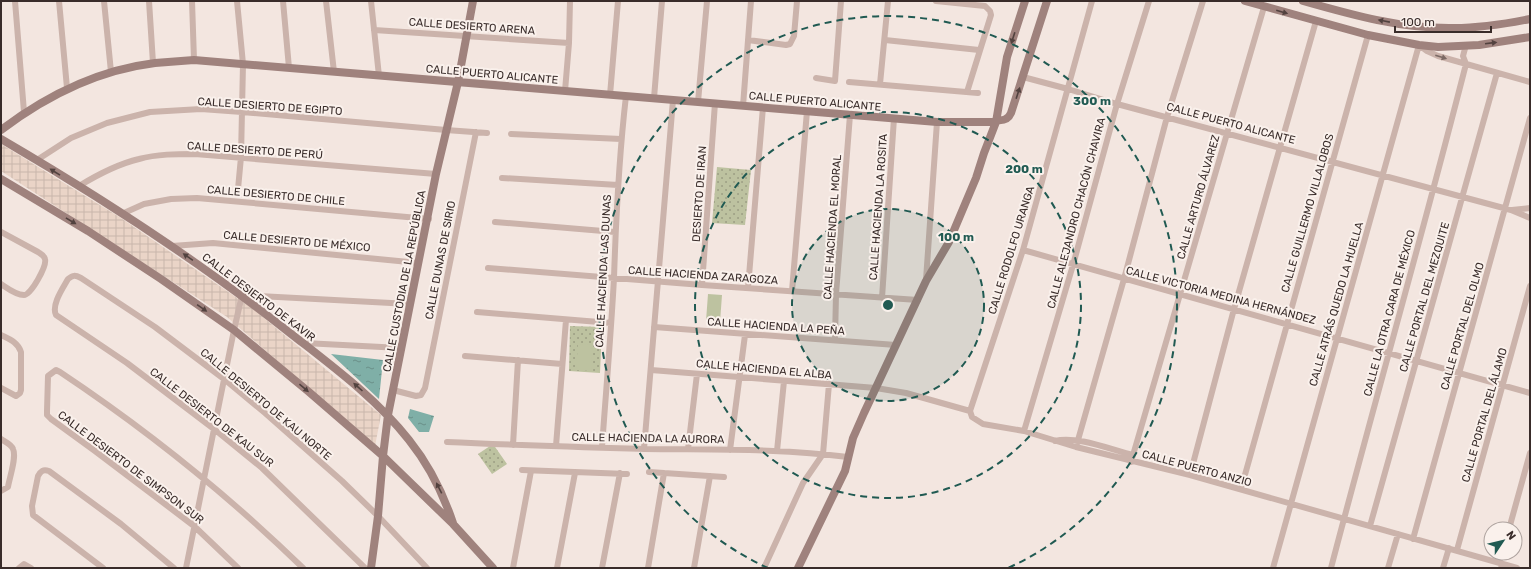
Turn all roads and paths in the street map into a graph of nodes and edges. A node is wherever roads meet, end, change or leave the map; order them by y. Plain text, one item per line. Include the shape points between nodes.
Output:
1 (15, 1) edge
2 (59, 1) edge
3 (104, 1) edge
4 (149, 1) edge
5 (192, 1) edge
6 (237, 1) edge
7 (283, 1) edge
8 (326, 1) edge
9 (371, 1) edge
10 (473, 1) edge
11 (570, 1) edge
12 (618, 1) edge
13 (662, 1) edge
14 (707, 1) edge
15 (752, 1) edge
16 (797, 1) edge
17 (841, 1) edge
18 (888, 1) edge
19 (936, 1) edge
20 (1026, 1) edge
21 (1047, 1) edge
22 (1092, 1) edge
23 (1149, 1) edge
24 (1203, 1) edge
25 (1245, 1) edge
26 (1303, 1) edge
27 (1264, 7) junction
28 (1530, 19) edge
29 (1316, 21) junction
30 (374, 30) junction
31 (467, 35) junction
32 (1368, 35) junction
33 (1530, 37) edge
34 (748, 40) junction
35 (885, 40) junction
36 (569, 43) junction
37 (1419, 45) junction
38 (1466, 45) junction
39 (979, 50) junction
40 (194, 60) junction
41 (153, 63) junction
42 (243, 64) junction
43 (1466, 64) junction
44 (289, 68) junction
45 (111, 72) junction
46 (334, 72) junction
47 (1497, 73) junction
48 (379, 76) junction
49 (1023, 77) junction
50 (816, 78) dead end
51 (458, 82) junction
52 (849, 82) dead end
53 (1530, 82) edge
54 (880, 84) junction
55 (67, 88) junction
56 (1068, 89) junction
57 (565, 91) junction
58 (967, 92) junction
59 (978, 93) dead end
60 (610, 95) junction
61 (626, 96) junction
62 (654, 98) junction
63 (673, 100) junction
64 (698, 102) junction
65 (715, 103) junction
66 (1117, 104) junction
67 (743, 106) junction
68 (764, 108) junction
69 (807, 111) junction
70 (24, 112) junction
71 (242, 112) junction
72 (850, 115) junction
73 (1167, 117) junction
74 (894, 118) junction
75 (1530, 118) edge
76 (996, 121) junction
77 (937, 122) junction
78 (1, 130) edge
79 (446, 130) junction
80 (476, 132) junction
81 (487, 132) dead end
82 (1226, 133) junction
83 (511, 134) dead end
84 (1, 139) edge
85 (621, 139) junction
86 (1281, 148) junction
87 (241, 158) junction
88 (37, 160) junction
89 (1332, 161) junction
90 (436, 174) junction
91 (1382, 175) junction
92 (502, 178) dead end
93 (1, 179) edge
94 (618, 185) junction
95 (79, 186) junction
96 (238, 189) dead end
97 (1434, 190) junction
98 (1462, 197) junction
99 (1530, 208) edge
100 (1508, 209) junction
101 (124, 213) junction
102 (1530, 218) edge
103 (429, 219) junction
104 (495, 222) dead end
105 (1, 232) edge
106 (615, 232) junction
107 (172, 246) junction
108 (1023, 250) junction
109 (419, 262) junction
110 (1073, 265) junction
111 (488, 268) dead end
112 (76, 275) joint
113 (614, 278) junction
114 (1124, 279) junction
115 (926, 281) junction
116 (658, 282) junction
117 (1, 284) edge
118 (702, 285) junction
119 (1530, 286) edge
120 (748, 288) junction
121 (792, 291) junction
122 (836, 294) junction
123 (242, 295) junction
124 (1181, 295) junction
125 (882, 298) junction
126 (918, 300) junction
127 (410, 304) junction
128 (1234, 309) junction
129 (477, 312) dead end
130 (566, 320) junction
131 (611, 323) junction
132 (1286, 324) junction
133 (654, 327) junction
134 (234, 330) junction
135 (1, 335) edge
136 (745, 335) junction
137 (1337, 338) junction
138 (835, 340) junction
139 (304, 343) junction
140 (896, 345) junction
141 (401, 348) junction
142 (1388, 352) junction
143 (465, 356) dead end
144 (518, 360) junction
145 (1416, 360) junction
146 (562, 364) junction
147 (651, 370) junction
148 (1460, 372) junction
149 (697, 374) junction
150 (740, 377) junction
151 (224, 379) junction
152 (784, 381) junction
153 (829, 384) junction
154 (1502, 385) junction
155 (1, 388) edge
156 (876, 388) junction
157 (393, 390) junction
158 (1530, 392) edge
159 (970, 411) junction
160 (388, 415) junction
161 (214, 429) junction
162 (1024, 431) junction
163 (1, 439) edge
164 (1078, 440) junction
165 (1055, 441) junction
166 (447, 442) dead end
167 (513, 445) junction
168 (556, 446) junction
169 (602, 447) junction
170 (1076, 447) junction
171 (644, 449) junction
172 (688, 449) junction
173 (730, 450) junction
174 (777, 450) junction
175 (1530, 453) edge
176 (823, 454) junction
177 (383, 456) junction
178 (848, 457) junction
179 (1132, 459) junction
180 (522, 470) dead end
181 (531, 471) junction
182 (649, 472) dead end
183 (575, 473) junction
184 (664, 473) junction
185 (1190, 475) junction
186 (710, 476) junction
187 (724, 477) dead end
188 (204, 478) junction
189 (1241, 489) junction
190 (1, 492) edge
191 (1290, 504) junction
192 (378, 516) junction
193 (1344, 519) junction
194 (1511, 521) edge
195 (453, 524) junction
196 (194, 526) junction
197 (1370, 526) junction
198 (1398, 534) junction
199 (1413, 539) junction
200 (1449, 548) junction
201 (1457, 550) junction
202 (1445, 566) edge
203 (1501, 566) edge
204 (19, 568) edge
205 (31, 568) edge
206 (103, 568) edge
207 (174, 568) edge
208 (186, 568) edge
209 (238, 568) edge
210 (303, 568) edge
211 (364, 568) edge
212 (371, 568) edge
213 (427, 568) edge
214 (493, 568) edge
215 (513, 568) edge
216 (557, 568) edge
217 (602, 568) edge
218 (648, 568) edge
219 (694, 568) edge
220 (764, 568) edge
221 (798, 568) edge
222 (1273, 568) edge
223 (1331, 568) edge
224 (1388, 568) edge
225 (1517, 568) edge

1 - 70 street
2 - 55 street
3 - 45 street
4 - 41 street
5 - 40 street
6 - 42 street
7 - 44 street
8 - 46 street
9 - 30 street
10 - 31 street, CALLE CUSTODIA DE LA REPÚBLICA
11 - 36 street
12 - 60 street
13 - 62 street
14 - 64 street
15 - 34 street
16 - 34 street via 794,36 790,44
17 - 50 street via 835,81
18 - 35 street
19 - 39 street via 988,8 991,15
20 -> 76 street via 1007,57
21 - 49 street
22 - 56 street, CALLE RODOLFO URANGA
23 - 66 street, CALLE ALEJANDRO CHACÓN CHAVIRA
24 - 73 street
25 - 27 street
28 -> 26 street via 1481,27 1422,27 1359,16
27 -> 29 street
27 - 82 street, CALLE ARTURO ÁLVAREZ
29 - 32 street
29 - 86 street
30 - 31 street, CALLE DESIERTO ARENA
30 - 48 street
31 - 36 street, CALLE DESIERTO ARENA
31 - 51 street, CALLE CUSTODIA DE LA REPÚBLICA
32 - 37 street
32 - 89 street, CALLE GUILLERMO VILLALOBOS
38 -> 33 street
34 - 67 street
35 - 39 street
35 - 54 street
36 - 57 street
37 - 38 street
37 -> 43 street via 1438,56
37 - 91 street, CALLE ATRÁS QUEDO LA HUELLA
38 - 43 street, CALLE LA OTRA CARA DE MÉXICO via 1463,56
39 - 58 street
40 - 41 street, CALLE PUERTO ALICANTE
40 - 42 street, CALLE PUERTO ALICANTE
41 - 45 street, CALLE PUERTO ALICANTE
42 - 44 street, CALLE PUERTO ALICANTE
42 - 71 street
43 - 47 street
43 - 97 street, CALLE LA OTRA CARA DE MÉXICO
44 - 46 street, CALLE PUERTO ALICANTE
45 - 55 street, CALLE PUERTO ALICANTE
46 - 48 street, CALLE PUERTO ALICANTE
47 - 53 street
47 - 98 street, CALLE PORTAL DEL MEZQUITE
48 - 51 street, CALLE PUERTO ALICANTE
49 - 56 street, CALLE PUERTO ALICANTE
76 -> 49 street via 1009,117
51 - 57 street, CALLE PUERTO ALICANTE
51 - 79 street, CALLE CUSTODIA DE LA REPÚBLICA
52 - 54 street
54 - 58 street
55 - 70 street, CALLE PUERTO ALICANTE
56 - 66 street, CALLE PUERTO ALICANTE
56 - 108 street, CALLE RODOLFO URANGA
57 - 60 street, CALLE PUERTO ALICANTE
58 - 59 street
60 - 61 street, CALLE PUERTO ALICANTE
61 - 62 street, CALLE PUERTO ALICANTE
61 - 85 street, CALLE HACIENDA LAS DUNAS
62 - 63 street, CALLE PUERTO ALICANTE
63 - 64 street, CALLE PUERTO ALICANTE
63 - 116 street
64 - 65 street, CALLE PUERTO ALICANTE
65 - 67 street, CALLE PUERTO ALICANTE
65 - 118 street, DESIERTO DE IRAN
66 - 73 street, CALLE PUERTO ALICANTE
66 - 110 street, CALLE ALEJANDRO CHACÓN CHAVIRA
67 - 68 street, CALLE PUERTO ALICANTE
68 - 69 street, CALLE PUERTO ALICANTE
68 - 120 street
69 - 72 street, CALLE PUERTO ALICANTE
69 - 121 street
70 - 78 street, CALLE PUERTO ALICANTE
71 - 79 street, CALLE DESIERTO DE EGIPTO
71 - 87 street
71 - 88 street, CALLE DESIERTO DE EGIPTO via 200,109 150,112 107,123 71,138
72 - 74 street, CALLE PUERTO ALICANTE
72 - 122 street, CALLE HACIENDA EL MORAL
73 - 82 street, CALLE PUERTO ALICANTE
73 - 114 street
74 - 77 street, CALLE PUERTO ALICANTE
74 - 125 street, CALLE HACIENDA LA ROSITA
75 - 100 street, CALLE PORTAL DEL OLMO
76 - 77 street, CALLE PUERTO ALICANTE
76 - 115 street via 949,242
77 - 115 street
79 - 80 street, CALLE DESIERTO DE EGIPTO
79 - 90 street, CALLE CUSTODIA DE LA REPÚBLICA
80 - 81 street, CALLE DESIERTO DE EGIPTO
80 - 157 street, CALLE DUNAS DE SIRIO via 424,392 416,396
82 - 86 street, CALLE PUERTO ALICANTE
82 - 124 street, CALLE ARTURO ÁLVAREZ
83 - 85 street
84 - 88 street, CALLE DESIERTO DE KAVIR
85 - 94 street, CALLE HACIENDA LAS DUNAS
86 - 89 street, CALLE PUERTO ALICANTE
86 - 128 street
87 - 90 street, CALLE DESIERTO DE PERÚ
87 - 95 street, CALLE DESIERTO DE PERÚ via 195,154 139,159 100,174
87 - 96 street
95 -> 88 street, CALLE DESIERTO DE KAVIR
89 - 91 street, CALLE PUERTO ALICANTE
89 - 132 street, CALLE GUILLERMO VILLALOBOS
90 - 103 street, CALLE CUSTODIA DE LA REPÚBLICA
91 - 97 street, CALLE PUERTO ALICANTE
91 - 137 street, CALLE ATRÁS QUEDO LA HUELLA
92 - 94 street
93 -> 134 street, CALLE DESIERTO DE KAVIR via 88,231
94 - 106 street, CALLE HACIENDA LAS DUNAS
95 - 101 street, CALLE DESIERTO DE KAVIR
97 - 98 street, CALLE PUERTO ALICANTE
97 - 142 street, CALLE LA OTRA CARA DE MÉXICO
98 - 100 street, CALLE PUERTO ALICANTE
98 - 145 street, CALLE PORTAL DEL MEZQUITE
99 - 100 street
100 - 102 street
100 - 148 street, CALLE PORTAL DEL OLMO
101 - 103 street, CALLE DESIERTO DE CHILE via 144,204 197,198
101 - 107 street, CALLE DESIERTO DE KAVIR
103 - 109 street, CALLE CUSTODIA DE LA REPÚBLICA
104 - 106 street
105 - 117 street via 43,256 45,260 32,290 27,294 22,295
106 - 113 street, CALLE HACIENDA LAS DUNAS
107 - 109 street, CALLE DESIERTO DE MÉXICO via 213,243
123 -> 107 street, CALLE DESIERTO DE KAVIR
108 - 110 street, CALLE VICTORIA MEDINA HERNÁNDEZ
108 - 159 street, CALLE RODOLFO URANGA
109 - 127 street, CALLE CUSTODIA DE LA REPÚBLICA
110 - 114 street, CALLE VICTORIA MEDINA HERNÁNDEZ
110 - 162 street, CALLE ALEJANDRO CHACÓN CHAVIRA
111 - 113 street, CALLE HACIENDA ZARAGOZA
112 - 151 street, CALLE DESIERTO DE KAU NORTE via 155,327
112 - 161 street, CALLE DESIERTO DE KAU SUR via 68,279 55,306 54,311 60,318 128,363
113 - 116 street, CALLE HACIENDA ZARAGOZA
113 - 131 street, CALLE HACIENDA LAS DUNAS
114 - 124 street, CALLE VICTORIA MEDINA HERNÁNDEZ
114 - 164 street
115 - 126 street
116 - 118 street, CALLE HACIENDA ZARAGOZA
116 - 133 street
118 - 120 street, CALLE HACIENDA ZARAGOZA
119 - 154 street, CALLE PORTAL DEL ÁLAMO
120 - 121 street, CALLE HACIENDA ZARAGOZA
121 - 122 street, CALLE HACIENDA ZARAGOZA
122 - 125 street, CALLE HACIENDA ZARAGOZA
122 - 138 street, CALLE HACIENDA EL MORAL
123 - 127 street
123 - 134 street
123 - 139 street, CALLE DESIERTO DE KAVIR
124 - 128 street, CALLE VICTORIA MEDINA HERNÁNDEZ
124 - 179 street, CALLE ARTURO ÁLVAREZ
125 - 126 street, CALLE HACIENDA ZARAGOZA
126 - 140 street
127 - 141 street, CALLE CUSTODIA DE LA REPÚBLICA
128 - 132 street, CALLE VICTORIA MEDINA HERNÁNDEZ
128 - 185 street
129 - 130 street
130 - 131 street
130 - 146 street
131 - 169 street, CALLE HACIENDA LAS DUNAS
132 - 137 street, CALLE VICTORIA MEDINA HERNÁNDEZ
132 - 189 street, CALLE GUILLERMO VILLALOBOS
133 - 136 street, CALLE HACIENDA LA PEÑA
133 - 147 street
134 - 151 street
134 -> 177 street, CALLE DESIERTO DE KAVIR
135 - 155 street via 16,343 21,352 21,390 16,396
136 - 138 street, CALLE HACIENDA LA PEÑA
136 - 150 street
137 - 142 street, CALLE VICTORIA MEDINA HERNÁNDEZ
137 - 191 street, CALLE ATRÁS QUEDO LA HUELLA
138 - 140 street, CALLE HACIENDA LA PEÑA
139 - 141 street
160 -> 139 street, CALLE DESIERTO DE KAVIR
140 - 156 street
141 - 157 street, CALLE CUSTODIA DE LA REPÚBLICA
142 - 145 street, CALLE VICTORIA MEDINA HERNÁNDEZ
142 - 193 street, CALLE LA OTRA CARA DE MÉXICO
143 - 144 street
144 - 146 street
144 - 167 street
145 - 148 street, CALLE VICTORIA MEDINA HERNÁNDEZ
145 - 197 street, CALLE PORTAL DEL MEZQUITE
146 - 168 street
147 - 149 street, CALLE HACIENDA EL ALBA
147 - 171 street
148 - 154 street, CALLE VICTORIA MEDINA HERNÁNDEZ
148 - 199 street, CALLE PORTAL DEL OLMO
149 - 150 street, CALLE HACIENDA EL ALBA
149 - 172 street
150 - 152 street, CALLE HACIENDA EL ALBA
150 - 173 street
151 - 161 street
151 - 192 street, CALLE DESIERTO DE KAU NORTE via 305,448
152 - 153 street, CALLE HACIENDA EL ALBA
152 - 174 street
153 - 156 street, CALLE HACIENDA EL ALBA
153 - 176 street
154 - 158 street, CALLE VICTORIA MEDINA HERNÁNDEZ
154 - 201 street, CALLE PORTAL DEL ÁLAMO
156 - 159 street, CALLE PUERTO ANZIO via 906,393
156 - 178 street via 853,438
157 - 160 street, CALLE CUSTODIA DE LA REPÚBLICA
159 - 162 street, CALLE PUERTO ANZIO via 972,417 983,424
160 - 177 street, CALLE CUSTODIA DE LA REPÚBLICA
195 -> 160 street, CALLE DESIERTO DE KAVIR via 446,501 428,467 416,448
161 - 188 street
161 - 211 street, CALLE DESIERTO DE KAU SUR via 267,473
162 - 165 street, CALLE PUERTO ANZIO
163 - 190 street via 14,450 8,487
164 - 165 street
164 - 170 street
164 - 179 street
165 - 170 street, CALLE PUERTO ANZIO
166 - 167 street, CALLE HACIENDA LA AURORA
167 - 168 street, CALLE HACIENDA LA AURORA
168 - 169 street, CALLE HACIENDA LA AURORA
169 - 171 street, CALLE HACIENDA LA AURORA
170 - 179 street, CALLE PUERTO ANZIO
171 - 172 street, CALLE HACIENDA LA AURORA
172 - 173 street, CALLE HACIENDA LA AURORA
173 - 174 street, CALLE HACIENDA LA AURORA
174 - 176 street, CALLE HACIENDA LA AURORA
175 - 194 street
176 - 178 street, CALLE HACIENDA LA AURORA
176 - 220 street via 803,483
177 - 192 street, CALLE CUSTODIA DE LA REPÚBLICA
177 - 195 street, CALLE DESIERTO DE KAVIR
178 - 221 street via 838,487
179 - 185 street, CALLE PUERTO ANZIO
180 - 181 street
181 - 183 street
181 - 215 street
182 - 184 street
183 - 216 street
183 - 217 street via 624,473
184 - 186 street
184 - 218 street
185 - 189 street, CALLE PUERTO ANZIO
186 - 187 street
186 - 219 street
188 - 196 street
188 - 196 street, CALLE DESIERTO DE SIMPSON SUR via 118,411 56,370 48,376 47,415
188 - 210 street
189 - 191 street, CALLE PUERTO ANZIO
191 - 193 street, CALLE PUERTO ANZIO
191 - 222 street, CALLE ATRÁS QUEDO LA HUELLA
192 - 212 street, CALLE CUSTODIA DE LA REPÚBLICA
192 - 213 street, CALLE DESIERTO DE KAU NORTE
193 - 197 street, CALLE PUERTO ANZIO
193 - 223 street, CALLE LA OTRA CARA DE MÉXICO
195 - 214 street, CALLE DESIERTO DE KAVIR
196 - 208 street
196 - 209 street, CALLE DESIERTO DE SIMPSON SUR
197 - 198 street, CALLE PUERTO ANZIO
198 - 199 street, CALLE PUERTO ANZIO
198 - 224 street
199 - 200 street, CALLE PUERTO ANZIO
200 - 201 street, CALLE PUERTO ANZIO
200 - 202 street
201 - 203 street, CALLE PUERTO ANZIO
203 - 225 street, CALLE PUERTO ANZIO
204 - 205 street via 24,564
206 - 207 street via 37,518 32,511 41,471 49,471 121,524

